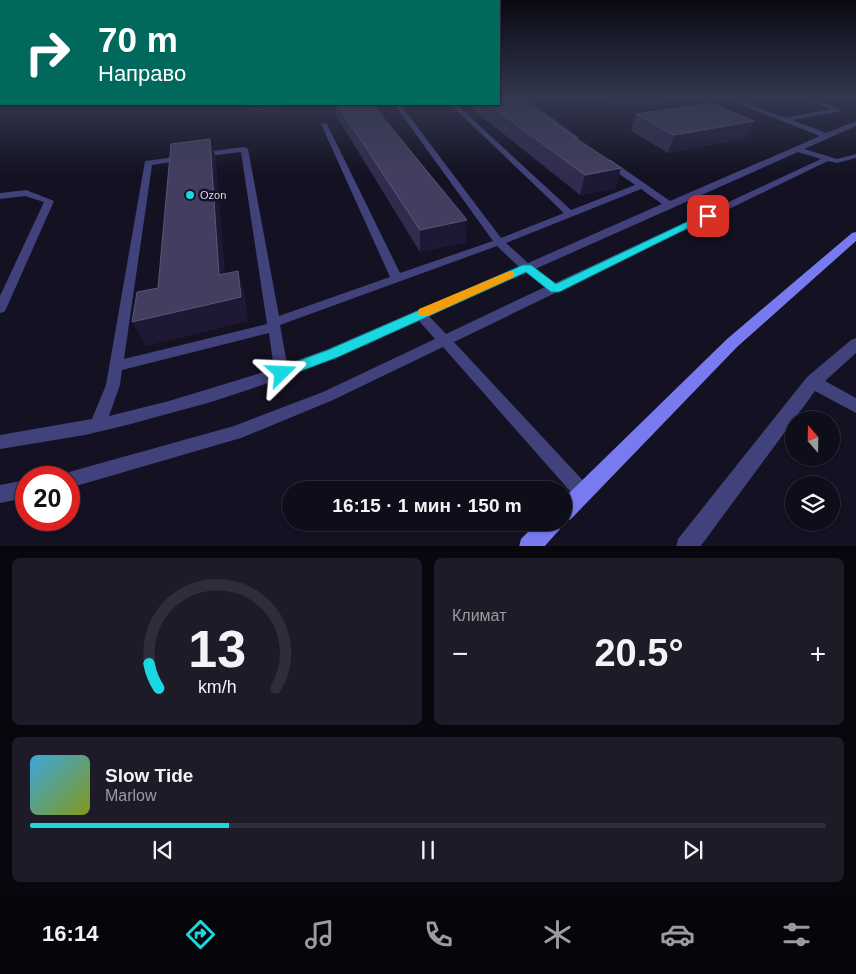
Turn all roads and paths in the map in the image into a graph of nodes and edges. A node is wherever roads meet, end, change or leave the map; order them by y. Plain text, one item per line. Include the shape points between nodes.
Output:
1 (411, 123) edge
2 (474, 123) edge
3 (555, 123) edge
4 (791, 123) edge
5 (855, 123) edge
6 (324, 124) dead end
7 (826, 136) junction
8 (584, 145) edge
9 (797, 149) junction
10 (856, 156) edge
11 (600, 157) edge
12 (826, 159) junction
13 (641, 186) junction
14 (0, 196) edge
15 (669, 205) junction
16 (570, 214) junction
17 (856, 235) edge
18 (499, 242) junction
19 (527, 268) junction
20 (397, 279) junction
21 (555, 289) junction
22 (0, 309) edge
23 (420, 314) junction
24 (274, 325) junction
25 (445, 341) junction
26 (856, 344) edge
27 (116, 366) junction
28 (282, 373) junction
29 (813, 382) junction
30 (856, 406) edge
31 (98, 425) junction
32 (0, 442) edge
33 (80, 477) edge
34 (15, 491) edge
35 (583, 492) junction
36 (0, 494) edge
37 (572, 504) edge
38 (544, 531) edge
39 (529, 546) edge
40 (686, 546) edge

1 - 18 lane
2 - 16 lane
3 - 8 lane
4 - 7 lane
5 - 7 lane
6 - 20 lane
7 - 9 lane
9 - 12 lane
9 - 15 lane
10 - 12 lane via 843,161
11 - 13 lane
12 - 21 lane
13 - 15 lane
13 - 16 lane
14 - 22 lane via 26,193 49,200
15 - 19 lane
16 - 18 lane
17 - 35 street via 732,343
18 - 19 lane
18 - 20 lane
19 - 21 lane
19 - 23 lane
20 - 24 lane
21 - 25 lane
23 - 25 lane
23 - 28 lane
24 - 27 lane
24 - 27 lane via 244,149 148,163
24 - 28 lane
25 - 33 lane via 328,396 244,430
25 - 35 lane
26 - 29 street
27 - 31 lane via 113,385
28 - 31 lane
29 - 30 street
29 - 40 street
31 - 32 lane
34 - 36 lane
35 - 37 street
38 - 39 street

